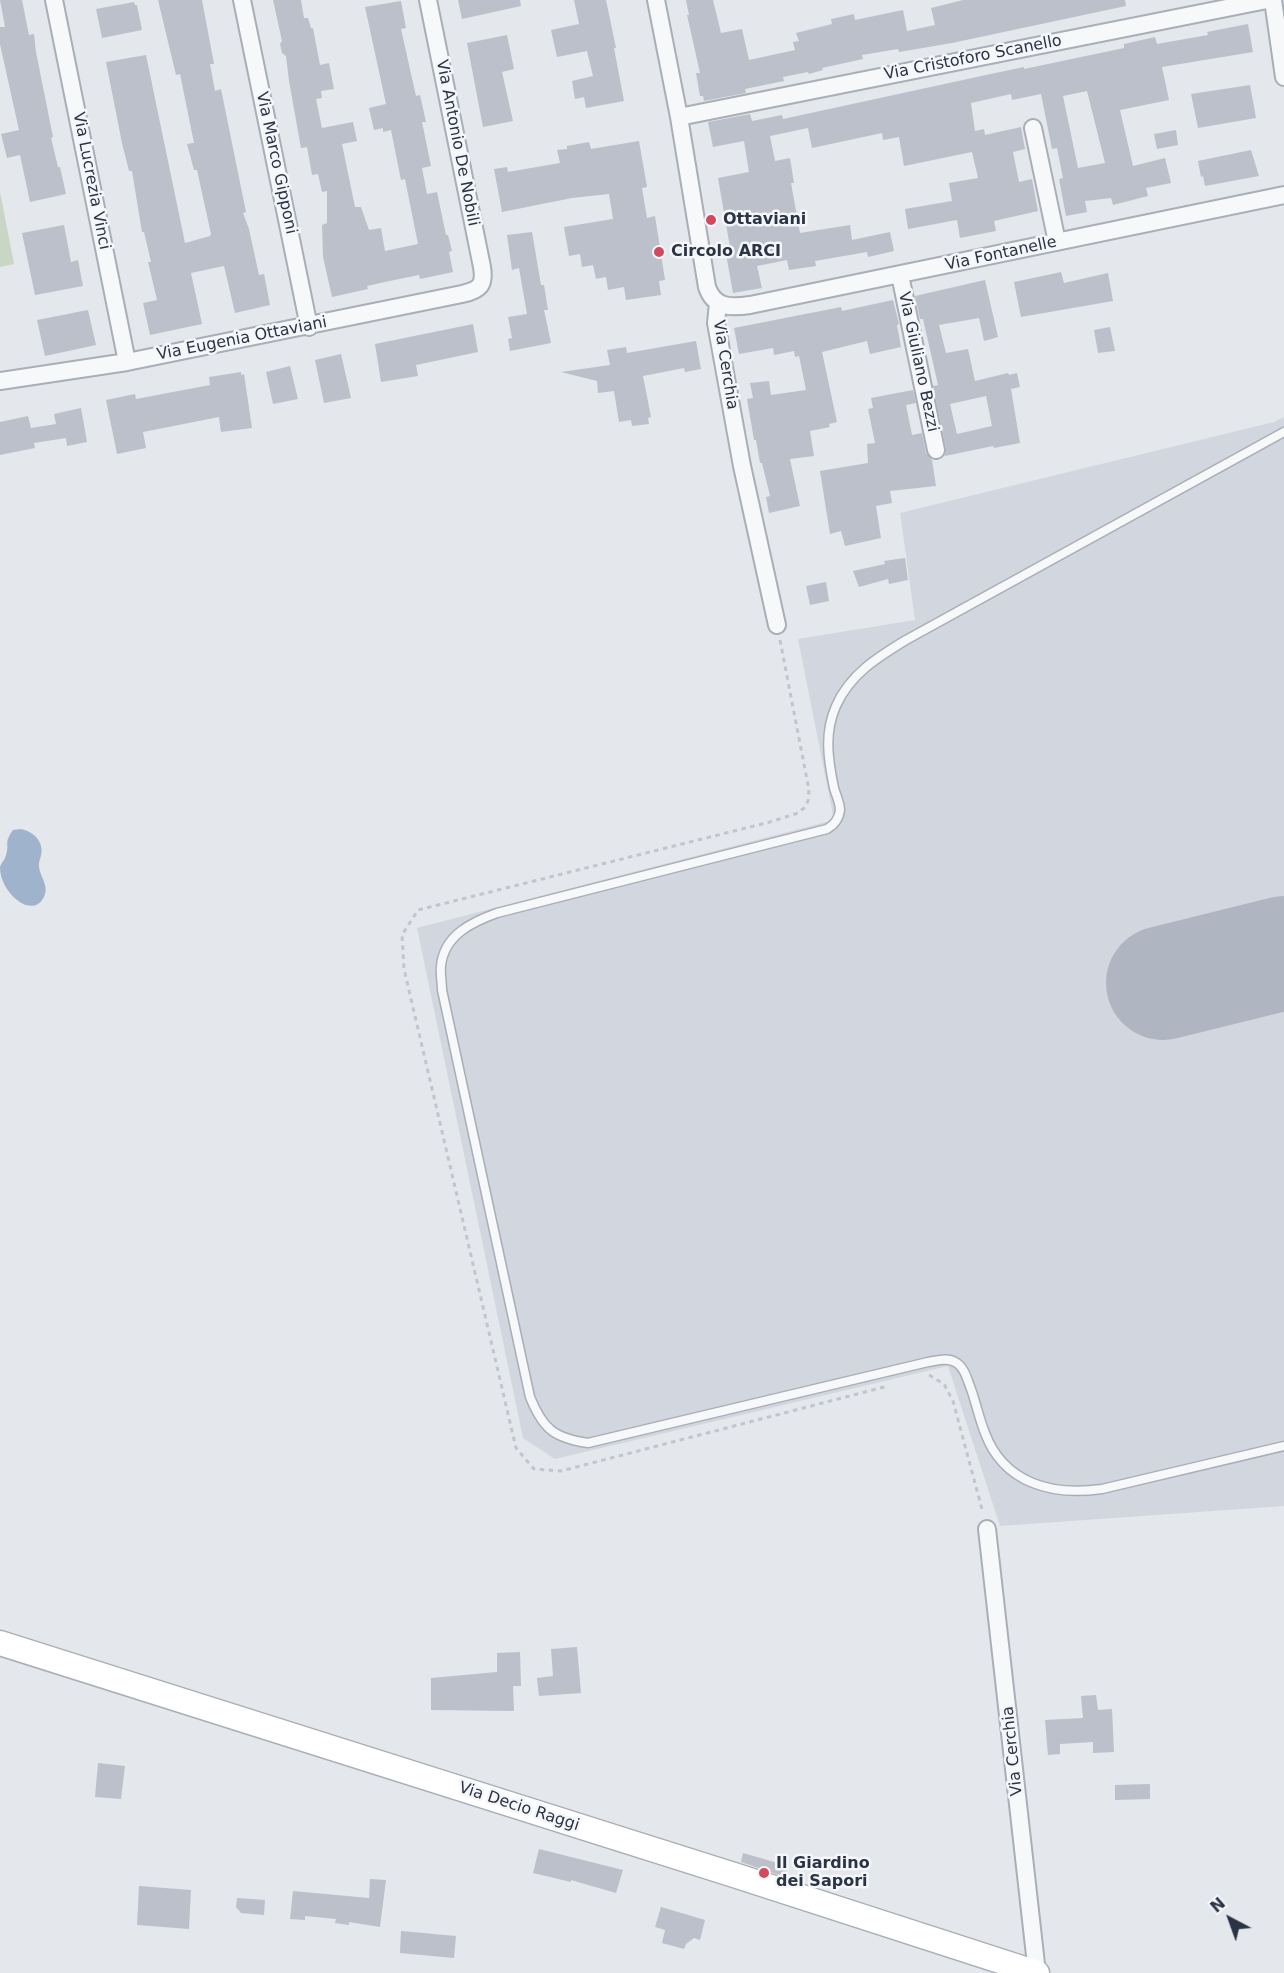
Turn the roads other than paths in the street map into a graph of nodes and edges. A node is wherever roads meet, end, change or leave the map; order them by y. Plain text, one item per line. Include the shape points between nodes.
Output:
1 (54, 0) edge
2 (242, 0) edge
3 (429, 0) edge
4 (656, 0) edge
5 (1267, 0) edge
6 (1273, 0) edge
7 (1284, 77) edge
8 (678, 117) junction
9 (1033, 128) dead end
10 (1284, 195) edge
11 (1057, 242) junction
12 (900, 275) junction
13 (481, 287) joint
14 (718, 303) junction
15 (309, 327) junction
16 (127, 362) junction
17 (0, 381) edge
18 (1284, 432) edge
19 (936, 450) dead end
20 (777, 625) road end
21 (1284, 1446) edge
22 (987, 1529) road end
23 (0, 1643) edge
24 (1037, 1973) edge

1 - 16 street, Via Lucrezia Vinci
2 - 15 street, Via Marco Gipponi
3 - 13 street, Via Antonio De Nobili via 484,276
4 - 8 street, Via Cerchia
5 - 8 street, Via Cristoforo Scanello
6 - 7 street
8 - 14 street, Via Cerchia via 707,287
9 - 11 street
10 - 11 street, Via Fontanelle
11 - 12 street, Via Fontanelle
12 - 14 street, Via Fontanelle via 750,305 729,307
12 - 19 street, Via Giuliano Bezzi
13 - 15 street, Via Eugenia Ottaviani
14 - 20 street, Via Cerchia via 716,323 740,455
15 - 16 street, Via Eugenia Ottaviani
16 - 17 street, Via Eugenia Ottaviani
18 - 21 lane via 874,659 852,680 836,705 828,731 828,758 840,811 835,824 474,921 456,933 441,965 442,990 530,1397 550,1430 567,1440 588,1443 945,1359 964,1371 985,1434 1004,1465 1041,1487 1078,1492 1102,1489
22 - 24 street, Via Cerchia
23 - 24 main road, Via Decio Raggi

